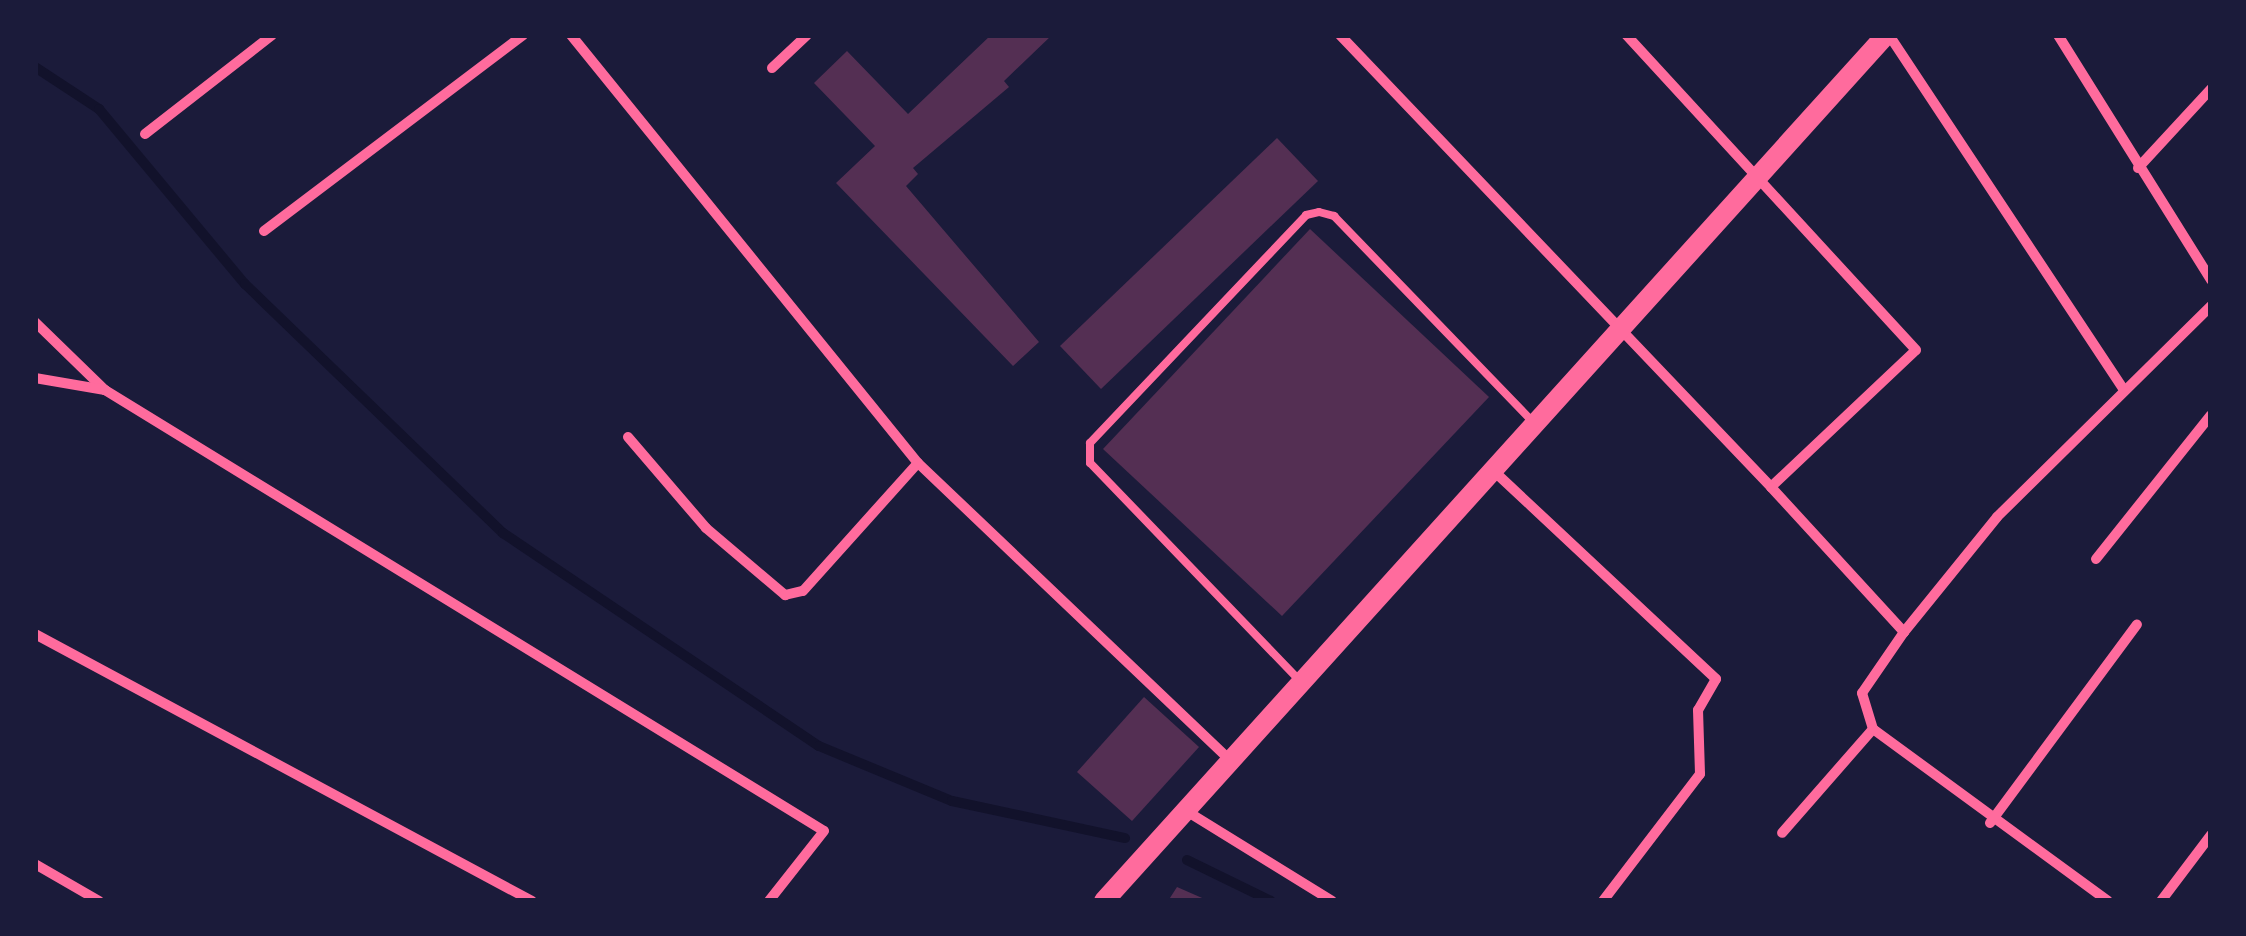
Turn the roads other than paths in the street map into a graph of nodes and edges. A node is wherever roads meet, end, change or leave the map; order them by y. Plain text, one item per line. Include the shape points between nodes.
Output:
1 (272, 35) edge
2 (523, 35) edge
3 (571, 35) edge
4 (807, 35) edge
5 (1340, 35) edge
6 (1626, 35) edge
7 (1888, 35) edge
8 (2058, 35) edge
9 (772, 68) dead end
10 (2211, 88) edge
11 (145, 134) dead end
12 (2138, 168) junction
13 (1760, 175) junction
14 (264, 230) dead end
15 (2211, 280) edge
16 (2211, 306) edge
17 (35, 322) edge
18 (1622, 330) junction
19 (35, 378) edge
20 (2123, 388) junction
21 (105, 390) junction
22 (2211, 416) edge
23 (1538, 427) junction
24 (628, 437) dead end
25 (918, 463) junction
26 (1498, 474) junction
27 (1771, 487) junction
28 (2096, 560) dead end
29 (2137, 624) dead end
30 (1904, 632) junction
31 (35, 634) edge
32 (1304, 685) junction
33 (1873, 729) junction
34 (1232, 763) junction
35 (1188, 812) junction
36 (1990, 823) junction
37 (1782, 833) dead end
38 (2211, 836) edge
39 (35, 864) edge
40 (99, 901) edge
41 (532, 901) edge
42 (769, 901) edge
43 (1104, 901) edge
44 (1332, 901) edge
45 (1603, 901) edge
46 (2108, 901) edge
47 (2161, 901) edge

1 - 11 street
2 - 14 street
3 - 25 street
4 - 9 street
5 - 18 street
6 - 13 street
7 - 13 main road
7 - 20 street
8 - 12 street
10 - 12 street
12 - 15 street
13 - 18 main road
13 - 27 street via 1916,350
16 - 20 street
17 - 21 street
18 - 23 main road
18 - 27 street
19 - 21 street
20 - 30 street via 1997,517
21 - 42 street via 824,831
22 - 28 street
23 - 26 main road
23 - 32 lane via 1334,216 1319,212 1306,215 1090,443 1090,463
24 - 25 street via 706,528 785,595 803,591
25 - 34 street
26 - 32 main road
26 - 45 street via 1716,679 1698,710 1700,774
27 - 30 street
29 - 36 street
30 - 33 street via 1862,693
31 - 41 street
32 - 34 main road
33 - 36 street
33 - 37 street
34 - 35 main road
35 - 43 main road
35 - 44 street
36 - 46 street
38 - 47 street
39 - 40 street

